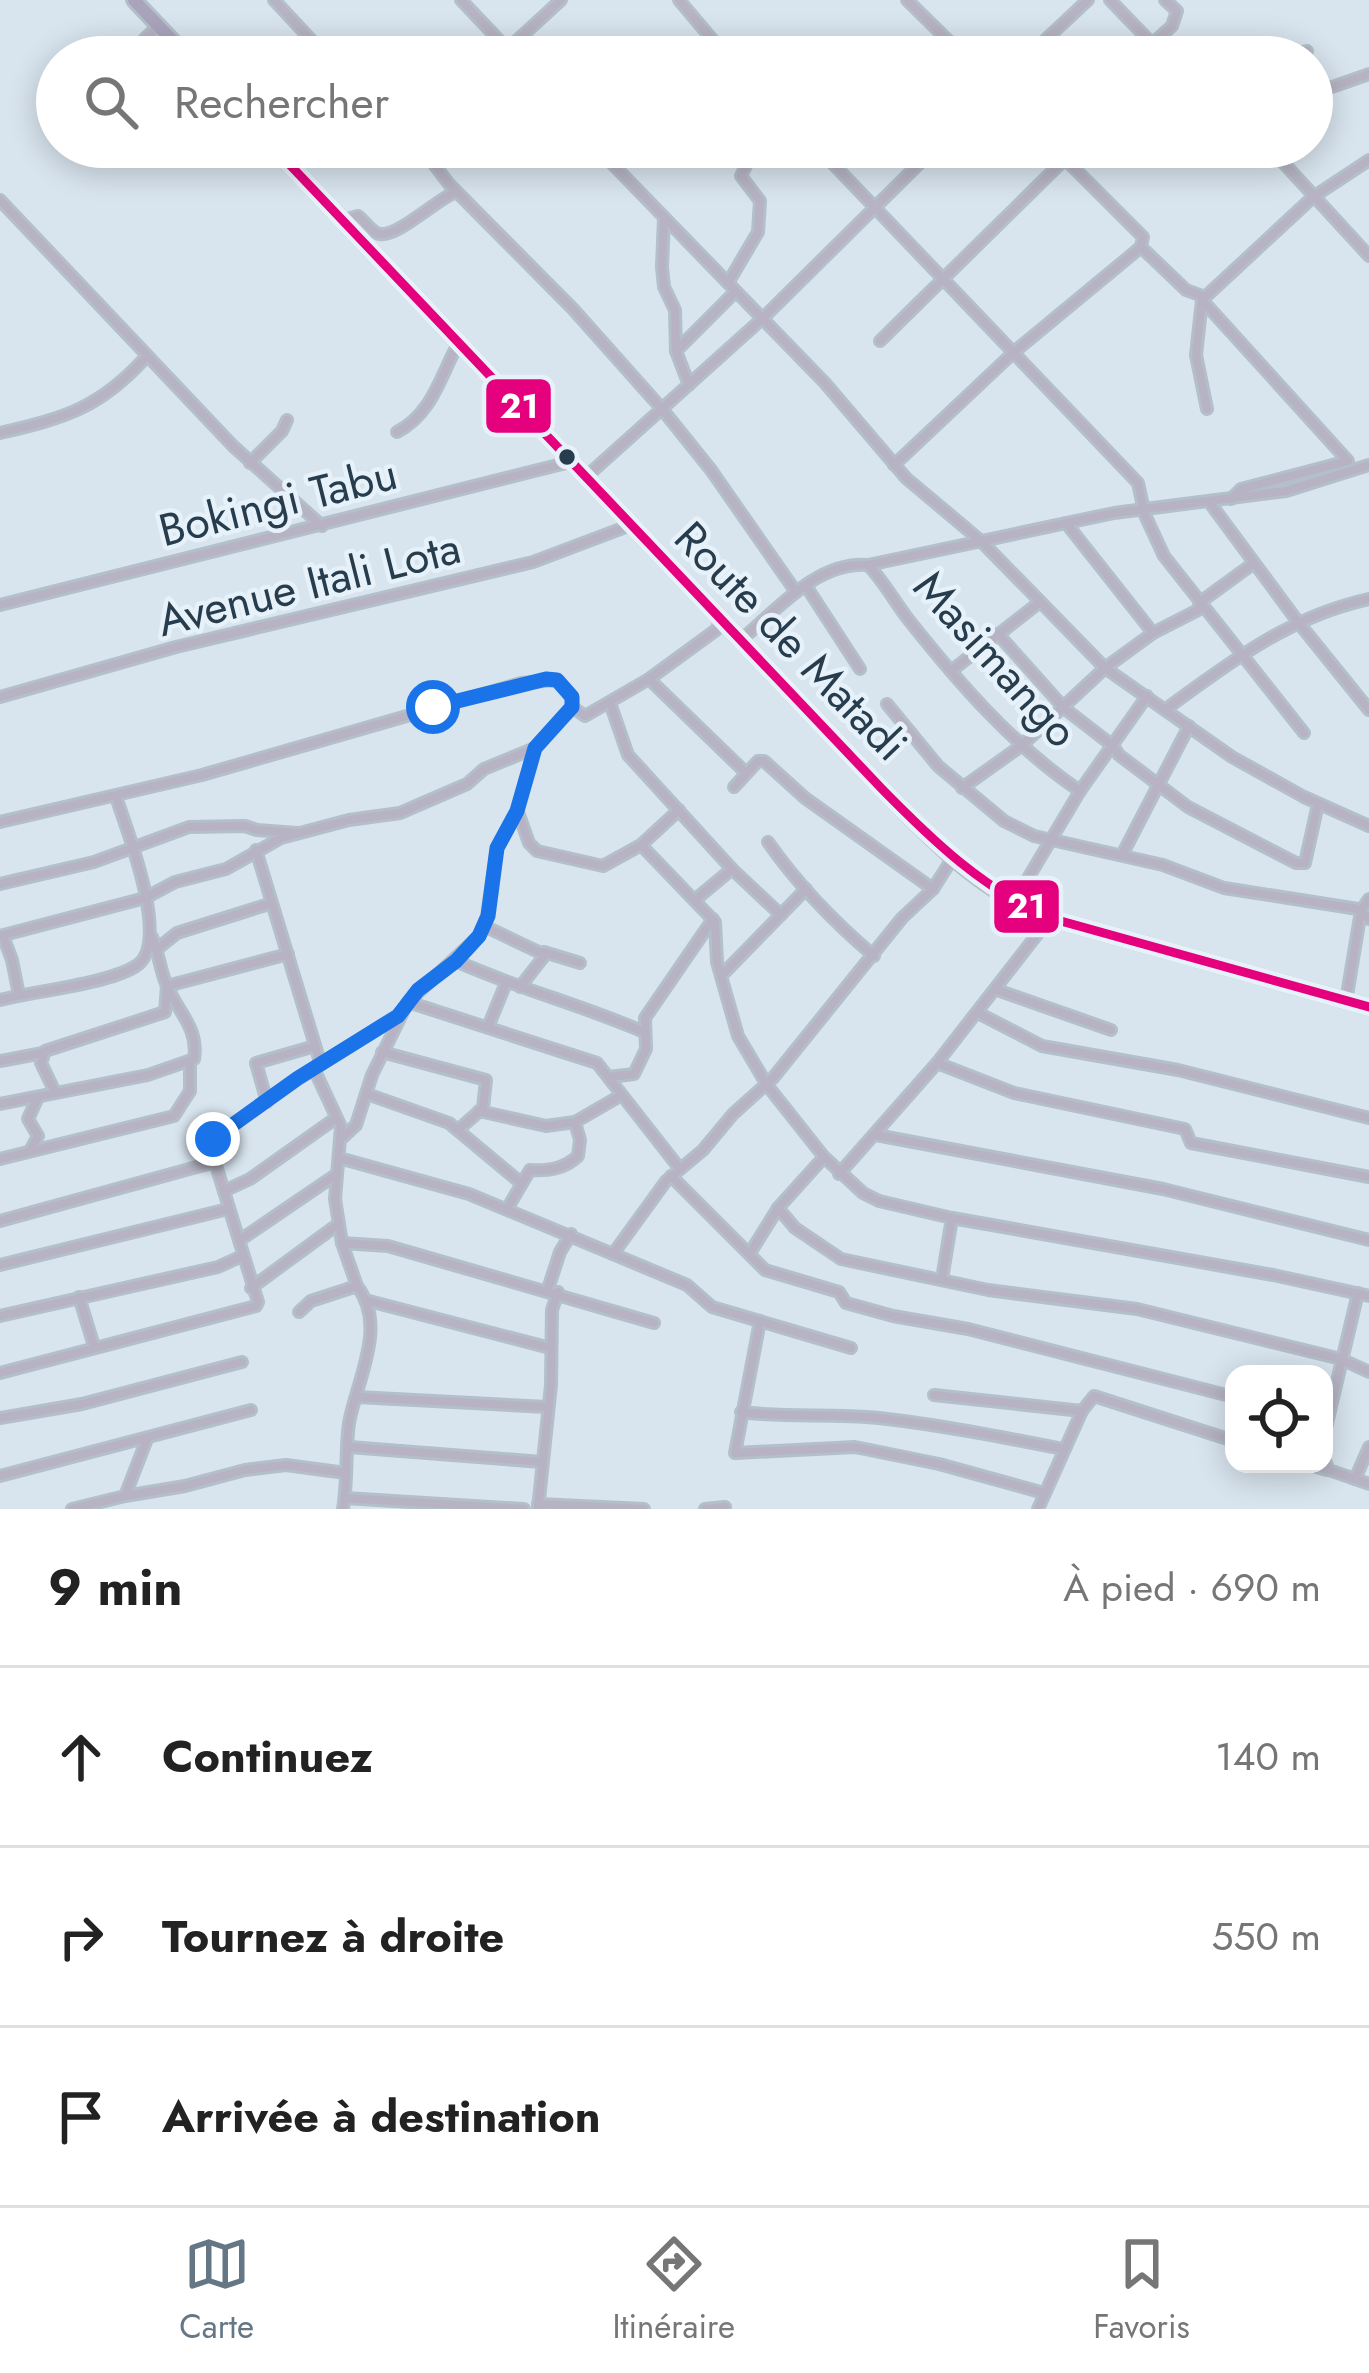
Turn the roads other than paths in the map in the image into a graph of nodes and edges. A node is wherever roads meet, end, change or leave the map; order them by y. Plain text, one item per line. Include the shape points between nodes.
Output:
1 (134, 0) edge
2 (274, 0) edge
3 (461, 0) edge
4 (561, 0) edge
5 (679, 0) edge
6 (907, 0) edge
7 (1088, 0) edge
8 (1110, 0) edge
9 (1132, 0) edge
10 (1165, 0) edge
11 (1120, 12) junction
12 (158, 26) junction
13 (148, 36) edge
14 (168, 36) edge
15 (307, 36) edge
16 (495, 36) edge
17 (527, 36) edge
18 (709, 36) edge
19 (944, 36) edge
20 (1049, 36) edge
21 (1144, 36) edge
22 (1159, 36) edge
23 (1369, 74) edge
24 (1333, 87) edge
25 (1369, 160) edge
26 (293, 168) edge
27 (437, 168) edge
28 (616, 168) edge
29 (744, 168) edge
30 (838, 168) edge
31 (915, 168) edge
32 (1061, 168) edge
33 (1075, 168) edge
34 (1287, 168) edge
35 (456, 192) junction
36 (1312, 197) junction
37 (0, 200) edge
38 (876, 207) junction
39 (664, 217) junction
40 (343, 221) junction
41 (1141, 247) junction
42 (1366, 249) edge
43 (944, 277) junction
44 (731, 288) junction
45 (1204, 298) junction
46 (763, 318) junction
47 (880, 341) dead end
48 (458, 344) junction
49 (676, 351) junction
50 (1014, 352) junction
51 (146, 357) junction
52 (689, 385) junction
53 (662, 409) junction
54 (1207, 409) dead end
55 (287, 419) dead end
56 (397, 432) dead end
57 (0, 433) edge
58 (570, 462) junction
59 (250, 463) junction
60 (1369, 465) edge
61 (894, 466) junction
62 (586, 477) junction
63 (1230, 500) junction
64 (1210, 503) junction
65 (303, 510) junction
66 (1145, 510) junction
67 (1066, 523) junction
68 (631, 525) junction
69 (323, 526) junction
70 (299, 532) junction
71 (982, 541) junction
72 (1253, 563) junction
73 (868, 566) junction
74 (801, 589) junction
75 (1369, 599) edge
76 (1040, 602) junction
77 (0, 605) edge
78 (1200, 605) junction
79 (721, 620) junction
80 (1298, 622) junction
81 (1154, 633) junction
82 (998, 634) junction
83 (741, 640) junction
84 (1239, 654) junction
85 (1105, 668) junction
86 (860, 669) dead end
87 (952, 670) junction
88 (649, 679) junction
89 (1147, 696) junction
90 (0, 697) edge
91 (610, 703) junction
92 (886, 704) dead end
93 (572, 707) junction
94 (1064, 708) junction
95 (1166, 710) junction
96 (1369, 710) edge
97 (1189, 727) junction
98 (1304, 733) dead end
99 (1021, 746) junction
100 (1113, 746) junction
101 (535, 748) junction
102 (745, 772) junction
103 (1159, 784) junction
104 (734, 787) dead end
105 (962, 788) junction
106 (1080, 791) junction
107 (116, 797) junction
108 (1318, 804) junction
109 (679, 810) junction
110 (517, 811) junction
111 (0, 822) edge
112 (1369, 826) edge
113 (299, 833) junction
114 (1048, 840) junction
115 (768, 842) dead end
116 (641, 845) junction
117 (132, 848) junction
118 (256, 850) junction
119 (1122, 854) junction
120 (952, 859) junction
121 (732, 869) junction
122 (0, 884) edge
123 (806, 889) junction
124 (933, 889) junction
125 (145, 898) junction
126 (1369, 898) edge
127 (696, 899) junction
128 (1014, 902) junction
129 (269, 904) junction
130 (781, 915) junction
131 (1365, 915) edge
132 (1049, 918) junction
133 (713, 920) junction
134 (484, 926) junction
135 (1, 936) edge
136 (152, 938) junction
137 (158, 949) junction
138 (543, 951) junction
139 (288, 954) junction
140 (874, 956) junction
141 (456, 961) junction
142 (580, 963) dead end
143 (722, 975) junction
144 (506, 983) junction
145 (166, 986) junction
146 (520, 987) junction
147 (997, 990) junction
148 (19, 995) junction
149 (0, 1000) edge
150 (1346, 1001) junction
151 (408, 1002) junction
152 (1369, 1007) edge
153 (978, 1013) junction
154 (398, 1016) junction
155 (488, 1028) junction
156 (1111, 1030) dead end
157 (644, 1032) junction
158 (315, 1046) junction
159 (382, 1052) junction
160 (43, 1053) junction
161 (0, 1061) edge
162 (190, 1062) junction
163 (937, 1063) junction
164 (317, 1067) junction
165 (609, 1077) junction
166 (767, 1085) junction
167 (55, 1092) junction
168 (367, 1094) junction
169 (620, 1096) junction
170 (38, 1097) junction
171 (267, 1102) junction
172 (0, 1104) edge
173 (479, 1111) junction
174 (336, 1118) junction
175 (1369, 1118) edge
176 (575, 1122) junction
177 (458, 1129) junction
178 (876, 1135) junction
179 (343, 1137) junction
180 (31, 1151) junction
181 (824, 1157) junction
182 (339, 1158) junction
183 (0, 1159) edge
184 (214, 1162) junction
185 (675, 1173) junction
186 (337, 1174) junction
187 (839, 1174) junction
188 (1369, 1177) edge
189 (521, 1183) junction
190 (224, 1191) junction
191 (778, 1208) junction
192 (228, 1209) junction
193 (507, 1209) junction
194 (952, 1219) junction
195 (0, 1221) edge
196 (338, 1224) junction
197 (571, 1234) junction
198 (240, 1240) junction
199 (1369, 1240) edge
200 (342, 1243) junction
201 (750, 1253) junction
202 (613, 1254) junction
203 (242, 1256) junction
204 (0, 1265) edge
205 (942, 1279) junction
206 (357, 1286) junction
207 (251, 1288) junction
208 (553, 1291) junction
209 (1358, 1293) junction
210 (1369, 1296) edge
211 (80, 1298) junction
212 (369, 1301) junction
213 (299, 1312) dead end
214 (0, 1316) edge
215 (760, 1321) junction
216 (654, 1323) dead end
217 (94, 1346) junction
218 (550, 1348) junction
219 (851, 1348) dead end
220 (1341, 1359) junction
221 (242, 1362) dead end
222 (0, 1372) edge
223 (1369, 1372) edge
224 (1333, 1390) edge
225 (1225, 1394) edge
226 (934, 1395) dead end
227 (357, 1397) junction
228 (547, 1407) junction
229 (250, 1410) dead end
230 (1082, 1411) junction
231 (741, 1412) junction
232 (0, 1418) edge
233 (148, 1438) junction
234 (1225, 1438) edge
235 (349, 1447) junction
236 (1369, 1447) edge
237 (1063, 1449) junction
238 (542, 1462) junction
239 (1333, 1472) edge
240 (346, 1473) junction
241 (0, 1477) edge
242 (1355, 1479) junction
243 (1369, 1484) edge
244 (1044, 1493) junction
245 (125, 1496) junction
246 (344, 1504) edge
247 (538, 1507) edge
248 (725, 1507) edge
249 (72, 1509) edge
250 (524, 1509) edge
251 (644, 1509) edge
252 (705, 1509) edge
253 (1038, 1509) edge

1 - 12 highway
2 - 15 street
3 - 16 street
4 - 17 street
5 - 18 street
6 - 19 street
7 - 20 street
8 - 11 street
9 - 11 street
10 - 22 street via 1176,18
11 - 21 street
12 - 13 street
12 - 14 highway
23 - 24 street
25 - 36 street
26 - 40 highway, Route de Matadi
27 - 35 street
28 - 39 street
29 - 44 street via 740,176 760,201 758,232
30 - 38 street
31 - 38 street
32 - 43 street
33 - 41 street via 1143,237
34 - 36 street
35 - 40 street via 385,233 358,216
35 - 53 street
36 - 42 street
36 - 45 street
37 - 51 street
38 - 43 street
38 - 46 street
39 - 44 street
39 - 49 street via 662,267
40 - 48 highway, Route de Matadi
41 - 45 street
41 - 50 street
43 - 47 street
43 - 50 street
44 - 46 street
44 - 49 street
45 - 54 street via 1196,355
45 - 63 street via 1348,461 1241,489
46 - 52 street
46 - 61 street
48 - 56 street via 428,406
48 - 58 highway, Route de Matadi
49 - 52 street
50 - 61 street
50 - 66 street via 1138,483
51 - 57 street via 92,406
51 - 59 street
52 - 53 street
53 - 62 street
53 - 74 street
55 - 59 street
58 - 62 highway, Route de Matadi
58 - 69 street, Bokingi Tabu
59 - 65 street
60 - 63 street
61 - 71 street
62 - 68 highway, Route de Matadi
63 - 64 street
64 - 66 street
64 - 72 street
65 - 69 street
65 - 70 street
66 - 67 street
66 - 78 street via 1164,556
67 - 71 street
67 - 81 street
68 - 79 highway, Route de Matadi
68 - 90 street, Avenue Itali Lota via 533,562
69 - 70 street, Bokingi Tabu
70 - 77 street, Bokingi Tabu
71 - 73 street
71 - 76 street
72 - 78 street
72 - 80 street
73 - 74 street via 851,564
73 - 87 street, Masimango
74 - 83 street
74 - 86 street
75 - 80 street
76 - 82 street
76 - 85 street
78 - 81 street
78 - 84 street
79 - 83 highway, Route de Matadi
79 - 88 street
80 - 84 street
80 - 96 street
81 - 85 street
82 - 87 street
82 - 94 street
83 - 120 highway, Route de Matadi
84 - 95 street
84 - 98 street
85 - 89 street
85 - 94 street
87 - 99 street, Masimango
88 - 91 street
88 - 102 street
89 - 95 street
89 - 100 street
91 - 93 street via 585,716
91 - 109 street via 628,755
92 - 105 street
93 - 101 street
93 - 107 street via 557,680 521,683
94 - 99 street
94 - 100 street
95 - 97 street
97 - 103 street
97 - 108 street
99 - 105 street
99 - 106 street, Masimango
100 - 103 street
100 - 106 street
101 - 110 street
101 - 113 street via 400,813
102 - 104 street
102 - 124 street via 764,761
103 - 108 street via 1297,863 1310,854
103 - 119 street
105 - 114 street via 1004,821
106 - 114 street
107 - 111 street
107 - 117 street
108 - 112 street
109 - 116 street
109 - 121 street
110 - 116 street via 536,851 603,866
110 - 134 street via 497,848
113 - 117 street via 189,827
113 - 118 street
114 - 119 street
114 - 128 street
115 - 123 street
116 - 127 street
117 - 122 street
117 - 125 street
118 - 125 street
118 - 129 street
119 - 131 street via 1223,888
120 - 124 street
120 - 128 highway, Route de Matadi
121 - 127 street
121 - 130 street
123 - 130 street
123 - 140 street
124 - 140 street
125 - 135 street
125 - 136 street
126 - 131 street
127 - 133 street
128 - 132 highway, Route de Matadi
129 - 137 street via 177,933
129 - 139 street
130 - 143 street
131 - 150 street
132 - 147 street
132 - 150 highway, Route de Matadi
133 - 143 street
133 - 157 street via 645,1018
134 - 138 street
134 - 141 street
135 - 148 street
136 - 137 street
136 - 148 street via 136,966
137 - 145 street
138 - 142 street
138 - 146 street
139 - 145 street
139 - 158 street
140 - 166 street
141 - 144 street
141 - 151 street
143 - 166 street via 738,1036
144 - 146 street
144 - 155 street
145 - 160 street via 165,1012
145 - 162 street via 190,1026
146 - 157 street
147 - 153 street
147 - 156 street
148 - 149 street
150 - 152 highway, Route de Matadi
151 - 154 street
151 - 155 street
153 - 163 street
153 - 175 street via 1042,1046
154 - 159 street
154 - 164 street
155 - 165 street via 597,1063
157 - 165 street via 634,1074
158 - 164 street
158 - 171 street via 256,1063
159 - 168 street
159 - 173 street via 486,1081
160 - 161 street
160 - 167 street
162 - 167 street
162 - 180 street via 190,1091 174,1116
163 - 178 street
163 - 188 street via 1014,1093 1185,1129 1191,1143
164 - 171 street
164 - 174 street
165 - 169 street
166 - 181 street
166 - 185 street
167 - 170 street
168 - 177 street
168 - 179 street
169 - 176 street
169 - 185 street
170 - 172 street
170 - 180 street via 28,1119 38,1136
171 - 184 street via 213,1139
173 - 176 street via 546,1126
173 - 177 street
174 - 179 street
174 - 190 street
176 - 189 street via 578,1156 569,1165 530,1170
177 - 189 street
178 - 187 street
178 - 199 street via 1163,1189
179 - 182 street
180 - 183 street
181 - 187 street
181 - 191 street
182 - 186 street
182 - 193 street
184 - 190 street
184 - 195 street
185 - 201 street
185 - 202 street
186 - 196 street
186 - 198 street
187 - 194 street via 879,1201
189 - 193 street
190 - 192 street
191 - 201 street
191 - 205 street via 841,1259
192 - 198 street
192 - 204 street
193 - 197 street
194 - 205 street
194 - 209 street
196 - 200 street
196 - 207 street
197 - 202 street
197 - 208 street
198 - 203 street
200 - 206 street
200 - 208 street via 388,1246
201 - 225 street via 775,1276 838,1292 850,1304
202 - 215 street via 687,1285 712,1306
203 - 207 street
203 - 211 street
205 - 220 street via 1137,1309
206 - 212 street
206 - 213 street
207 - 217 street via 258,1302 252,1309
208 - 216 street
208 - 218 street
209 - 210 street
209 - 220 street
211 - 214 street
211 - 217 street
212 - 218 street
212 - 227 street via 372,1326
215 - 219 street
215 - 231 street
217 - 222 street
218 - 228 street
220 - 223 street
220 - 224 street
221 - 232 street
226 - 230 street
227 - 228 street
227 - 235 street
228 - 238 street
229 - 233 street
230 - 234 street via 1094,1396
230 - 237 street
231 - 237 street via 876,1418
231 - 244 street via 735,1453 855,1447
233 - 241 street
233 - 245 street
235 - 238 street
235 - 240 street
236 - 242 street
237 - 244 street
238 - 247 street
239 - 242 street
240 - 245 street via 245,1469
240 - 246 street
242 - 243 street
244 - 253 street
245 - 249 street
246 - 250 street
247 - 251 street
248 - 252 street

